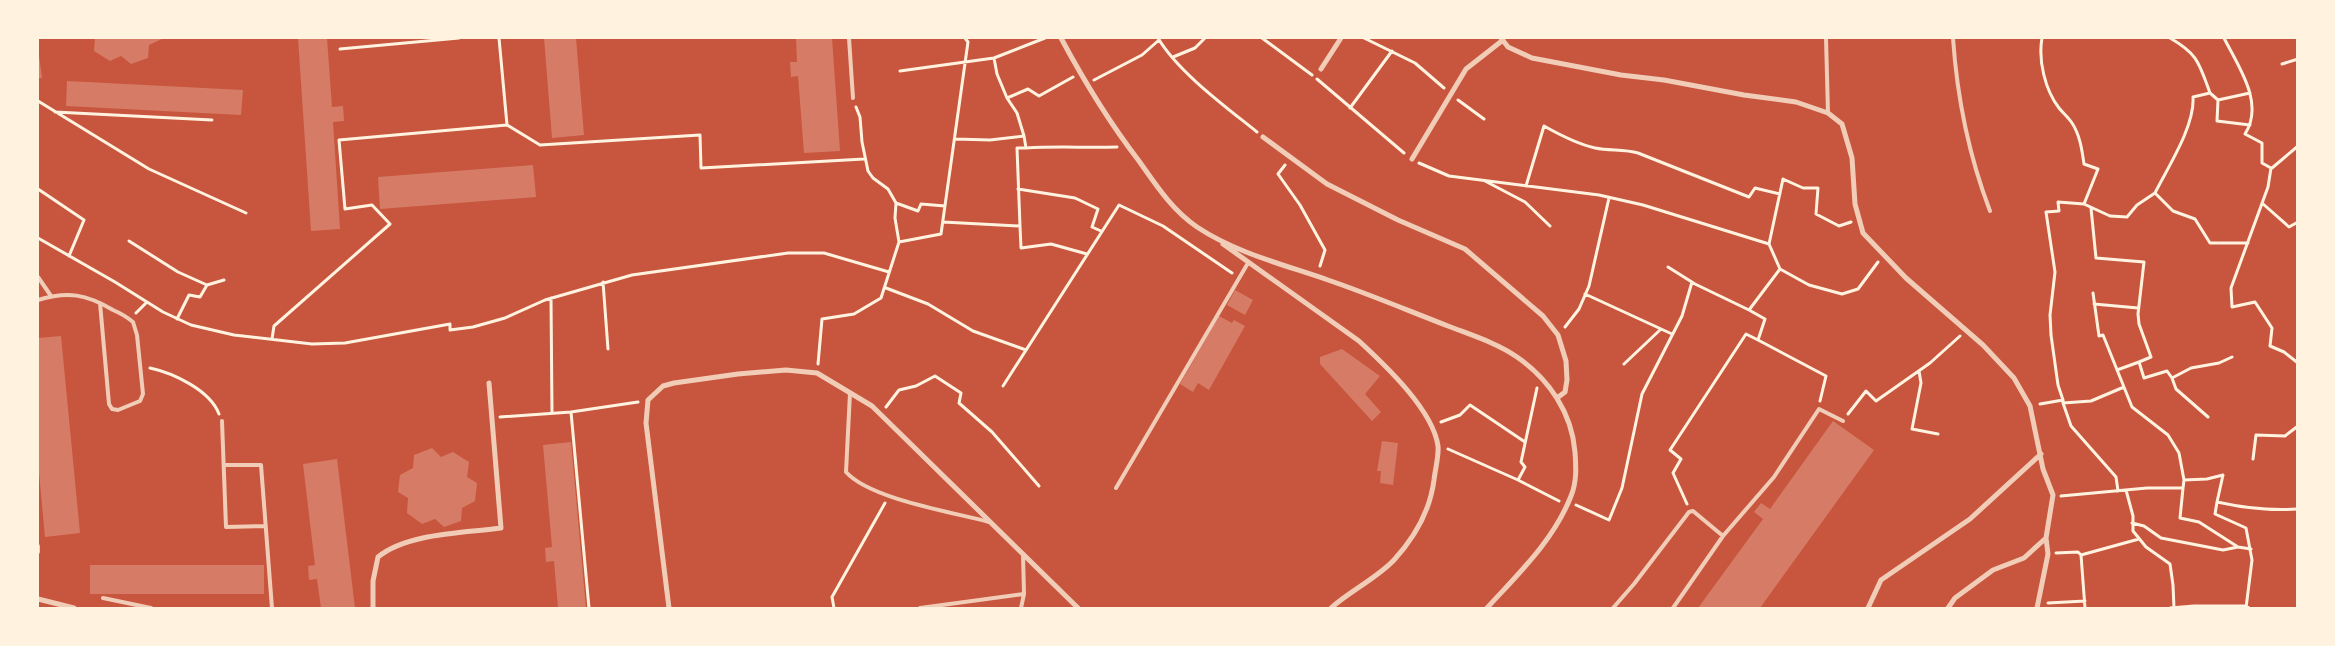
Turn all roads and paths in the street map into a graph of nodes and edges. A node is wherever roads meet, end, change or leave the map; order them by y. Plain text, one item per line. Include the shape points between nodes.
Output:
1 (460, 38) edge
2 (499, 38) edge
3 (849, 38) edge
4 (965, 38) edge
5 (1045, 38) edge
6 (1061, 38) edge
7 (1205, 38) edge
8 (1262, 38) edge
9 (1341, 38) edge
10 (1364, 38) edge
11 (1826, 38) edge
12 (1953, 38) edge
13 (2042, 38) edge
14 (2170, 38) edge
15 (2224, 38) edge
16 (1159, 39) edge
17 (1502, 39) edge
18 (340, 49) dead end
19 (1392, 51) junction
20 (1173, 57) junction
21 (994, 58) junction
22 (2298, 58) edge
23 (965, 61) junction
24 (2282, 64) dead end
25 (1321, 69) dead end
26 (900, 71) dead end
27 (1080, 73) junction
28 (1086, 85) junction
29 (2210, 93) junction
30 (2250, 93) junction
31 (1450, 94) junction
32 (853, 98) joint
33 (1007, 98) junction
34 (2218, 100) junction
35 (38, 102) edge
36 (1350, 108) junction
37 (54, 112) junction
38 (1828, 113) junction
39 (1484, 119) dead end
40 (212, 120) dead end
41 (507, 125) junction
42 (2251, 125) junction
43 (1024, 136) junction
44 (1263, 137) joint
45 (955, 140) junction
46 (2298, 146) edge
47 (1128, 147) junction
48 (1026, 148) junction
49 (1291, 157) junction
50 (1412, 159) junction
51 (864, 160) junction
52 (2272, 168) junction
53 (1483, 180) junction
54 (1526, 186) junction
55 (38, 189) edge
56 (1018, 189) junction
57 (2155, 192) junction
58 (1780, 194) junction
59 (1609, 198) junction
60 (896, 203) junction
61 (2262, 203) junction
62 (2084, 204) junction
63 (945, 206) junction
64 (2091, 207) junction
65 (1990, 211) dead end
66 (246, 212) dead end
67 (1858, 220) junction
68 (943, 222) junction
69 (2298, 222) edge
70 (1020, 226) junction
71 (1550, 226) dead end
72 (1101, 231) junction
73 (38, 238) edge
74 (1217, 239) junction
75 (129, 241) dead end
76 (900, 242) junction
77 (2248, 243) junction
78 (1769, 244) junction
79 (1087, 254) junction
80 (69, 256) junction
81 (1883, 256) junction
82 (1248, 263) junction
83 (1668, 267) dead end
84 (1780, 269) junction
85 (889, 272) junction
86 (1316, 276) junction
87 (38, 277) edge
88 (1238, 278) junction
89 (224, 280) dead end
90 (603, 282) junction
91 (1692, 282) junction
92 (207, 285) junction
93 (886, 288) junction
94 (2093, 293) dead end
95 (1586, 294) junction
96 (51, 296) junction
97 (551, 298) junction
98 (38, 300) edge
99 (100, 302) junction
100 (147, 302) junction
101 (2094, 304) junction
102 (2138, 308) junction
103 (1748, 310) junction
104 (177, 318) junction
105 (130, 319) junction
106 (1661, 329) junction
107 (1967, 330) junction
108 (1672, 334) junction
109 (1558, 335) junction
110 (272, 339) junction
111 (1758, 340) junction
112 (608, 349) dead end
113 (1026, 350) junction
114 (2232, 357) dead end
115 (2138, 362) junction
116 (2298, 363) edge
117 (1624, 364) dead end
118 (141, 366) junction
119 (2117, 370) junction
120 (1919, 371) junction
121 (817, 372) junction
122 (1540, 376) junction
123 (2172, 378) junction
124 (489, 383) dead end
125 (1003, 386) dead end
126 (2124, 387) junction
127 (850, 391) junction
128 (1557, 398) junction
129 (648, 400) junction
130 (2063, 402) junction
131 (2030, 406) junction
132 (1818, 408) junction
133 (571, 412) junction
134 (552, 413) junction
135 (881, 415) junction
136 (2208, 416) dead end
137 (492, 418) junction
138 (222, 421) joint
139 (1844, 421) joint
140 (1430, 426) junction
141 (2298, 426) edge
142 (1938, 434) dead end
143 (1526, 442) junction
144 (1438, 446) junction
145 (2041, 454) junction
146 (2253, 460) dead end
147 (224, 465) junction
148 (1518, 480) junction
149 (2184, 480) junction
150 (1039, 486) dead end
151 (1116, 488) dead end
152 (2184, 488) junction
153 (2126, 490) junction
154 (2118, 491) junction
155 (2053, 495) junction
156 (889, 496) junction
157 (2217, 502) junction
158 (1568, 503) junction
159 (2298, 510) edge
160 (1691, 512) junction
161 (989, 522) junction
162 (2132, 523) junction
163 (265, 526) junction
164 (1723, 536) junction
165 (2046, 538) junction
166 (2140, 539) junction
167 (38, 546) edge
168 (2238, 547) junction
169 (2251, 549) junction
170 (38, 552) edge
171 (1023, 554) junction
172 (2048, 554) junction
173 (2081, 555) junction
174 (1024, 594) junction
175 (103, 598) dead end
176 (38, 599) edge
177 (2085, 601) junction
178 (2037, 606) edge
179 (74, 608) edge
180 (151, 608) edge
181 (272, 608) edge
182 (372, 608) edge
183 (590, 608) edge
184 (669, 608) edge
185 (834, 608) edge
186 (920, 608) edge
187 (1021, 608) edge
188 (1078, 608) edge
189 (1331, 608) edge
190 (1487, 608) edge
191 (1613, 608) edge
192 (1673, 608) edge
193 (1868, 608) edge
194 (1948, 608) edge
195 (2085, 608) edge
196 (2170, 608) edge
197 (2174, 608) edge
198 (2247, 608) edge

1 - 18 path
2 - 41 path
3 - 32 lane
4 - 23 path via 968,42
5 - 21 path
6 - 27 street
7 - 20 path via 1195,48
8 - 36 path
9 - 25 street
10 - 19 path
11 - 38 lane
12 - 65 lane via 1966,135
13 - 62 path via 2040,50 2053,99 2075,129 2084,164 2098,169
14 - 29 path via 2196,58
15 - 30 path
16 - 20 path
16 - 28 path via 1142,55
17 - 31 street via 1466,69
17 - 38 street via 1517,53 1532,58 1796,102
19 - 31 path via 1416,63
19 - 36 path
20 - 44 path
21 - 23 path
21 - 33 path
22 - 24 path
23 - 26 path
23 - 45 path
27 - 28 street
27 - 33 path via 1039,96 1028,89
28 - 47 street
29 - 34 path
29 - 57 path via 2193,97 2190,122
30 - 34 path
30 - 42 path
31 - 39 path
31 - 50 street
32 - 51 path via 860,118
33 - 43 path via 1017,113
34 - 42 path via 2218,121
35 - 37 path
36 - 50 path
37 - 40 path
37 - 66 path via 149,169
38 - 67 street via 1842,124 1846,134 1852,158
41 - 51 path via 540,145 700,135 701,168
41 - 110 path via 339,140 345,209 372,205 390,224 274,326
42 - 52 path via 2245,134 2262,143 2262,163
43 - 45 path
43 - 48 path
44 - 49 street
45 - 63 path
46 - 52 path
47 - 48 path
47 - 74 street via 1174,208
48 - 56 path via 1016,148
49 - 86 path via 1278,174 1325,250
49 - 109 street via 1327,184 1465,249 1543,316
50 - 53 path via 1449,176
51 - 60 path via 873,178 888,188
52 - 61 path
53 - 54 path
53 - 71 path via 1525,202
54 - 58 path via 1544,126 1594,148 1625,149 1638,153 1749,197 1755,188
54 - 59 path
55 - 80 path via 84,220
56 - 70 path
56 - 72 path via 1075,198 1098,209 1092,227
57 - 64 path via 2127,217 2110,216
57 - 77 path via 2172,211 2195,220 2210,243
58 - 67 path via 1783,179 1803,188 1818,188 1816,214 1839,226
58 - 78 path
59 - 78 path via 1643,205
59 - 95 path
60 - 63 path via 918,211 921,204
60 - 76 path via 895,218
61 - 69 path via 2289,227
61 - 77 path
62 - 64 path
62 - 130 path via 2058,202 2058,211 2046,212 2055,272 2051,334
63 - 68 path
64 - 102 path via 2096,258 2144,262
67 - 81 street
68 - 70 path
68 - 76 path via 941,234
70 - 79 path via 1021,248 1051,244
72 - 79 path
72 - 88 path via 1119,205 1163,226
73 - 80 path
74 - 82 street
74 - 86 street
75 - 92 path via 178,272
76 - 85 path
77 - 116 path via 2231,288 2232,307 2255,302 2272,328 2270,346
78 - 84 path
79 - 113 path
80 - 100 path
81 - 84 path via 1858,289 1842,294 1809,285
81 - 107 street
82 - 88 lane
82 - 140 street via 1359,341 1403,386 1421,408
83 - 91 path
84 - 103 path
85 - 90 path via 845,258 806,252 660,270
85 - 93 path
86 - 122 street via 1502,348
87 - 96 lane
88 - 151 lane
89 - 92 path
90 - 97 path
90 - 112 path
91 - 103 path
91 - 108 path via 1682,316
92 - 104 path via 200,297 189,295
93 - 113 path via 928,304 973,331
93 - 121 path via 881,298 854,314 822,319
94 - 101 path
95 - 106 path
95 - 109 path
96 - 98 lane
96 - 99 lane via 79,295
97 - 110 path via 505,318 473,327 450,330 450,324 345,344
97 - 134 path
99 - 105 lane
99 - 118 lane via 112,409 118,410 141,400
100 - 104 path
100 - 105 path
101 - 102 path
101 - 119 path via 2098,336 2103,335
102 - 115 path via 2139,324 2151,357
103 - 111 path via 1764,319
104 - 110 path via 191,325 226,333
105 - 118 lane via 137,335
106 - 108 path
106 - 117 path
107 - 120 path
107 - 131 street via 2008,370
108 - 158 path via 1642,394 1622,488 1609,520
109 - 128 street via 1568,380 1565,392
111 - 132 path via 1826,376
111 - 160 path via 1746,334 1670,450 1682,459 1674,472
113 - 125 path
114 - 123 path via 2191,368
115 - 119 path
115 - 123 path via 2144,378 2168,371
118 - 138 path via 178,376 216,404
119 - 126 path
120 - 139 path via 1876,401 1866,391
120 - 142 path via 1921,383 1912,429
121 - 127 street
121 - 129 street via 786,370 674,383 663,386
122 - 128 street
122 - 143 path
123 - 136 path via 2176,390
124 - 137 street
126 - 130 path via 2091,401
126 - 149 path via 2132,407 2168,435 2180,453
127 - 135 street
127 - 156 lane via 846,472 852,479
128 - 158 street via 1574,440 1576,478
129 - 133 path
129 - 184 street via 646,423
130 - 131 path
130 - 154 path via 2071,426 2116,477
131 - 145 street
132 - 139 lane
132 - 164 lane via 1774,477
133 - 134 path
133 - 183 path
134 - 137 path
135 - 150 path via 899,390 935,376 961,394 959,403 992,432
135 - 161 street
137 - 182 street via 501,528 406,541 389,548 378,557
138 - 147 lane
140 - 143 path via 1460,415 1470,405
140 - 144 street
141 - 146 path via 2285,436 2256,435
143 - 148 path via 1521,462 1524,467
144 - 148 path
144 - 189 street via 1427,512 1414,536 1392,561
145 - 155 street
145 - 193 street via 1970,519 1881,580
147 - 163 lane via 261,464
147 - 163 lane via 226,527
148 - 158 path
149 - 152 path
149 - 157 path via 2223,475
152 - 153 path
152 - 168 path via 2180,518 2199,522
153 - 154 path
153 - 162 path
154 - 155 path via 2067,497
155 - 165 street
156 - 161 lane
156 - 185 path via 832,597
157 - 159 path via 2245,508
157 - 169 path via 2215,514 2246,528
158 - 190 street via 1531,562
160 - 164 lane
160 - 191 lane
161 - 171 street
162 - 166 path via 2133,531
162 - 168 path via 2144,526 2161,538 2223,550
163 - 181 lane
164 - 192 lane
165 - 172 street
165 - 194 street via 2024,558 1994,570 1955,598
166 - 173 path
166 - 197 path via 2170,564
167 - 170 lane
168 - 169 path
169 - 198 path
171 - 174 lane
171 - 188 street
172 - 173 path via 2078,552
172 - 178 street
173 - 177 path
174 - 186 lane
174 - 187 lane
175 - 180 lane
176 - 179 street
177 - 178 path
177 - 195 path
196 - 197 path
197 - 198 path

